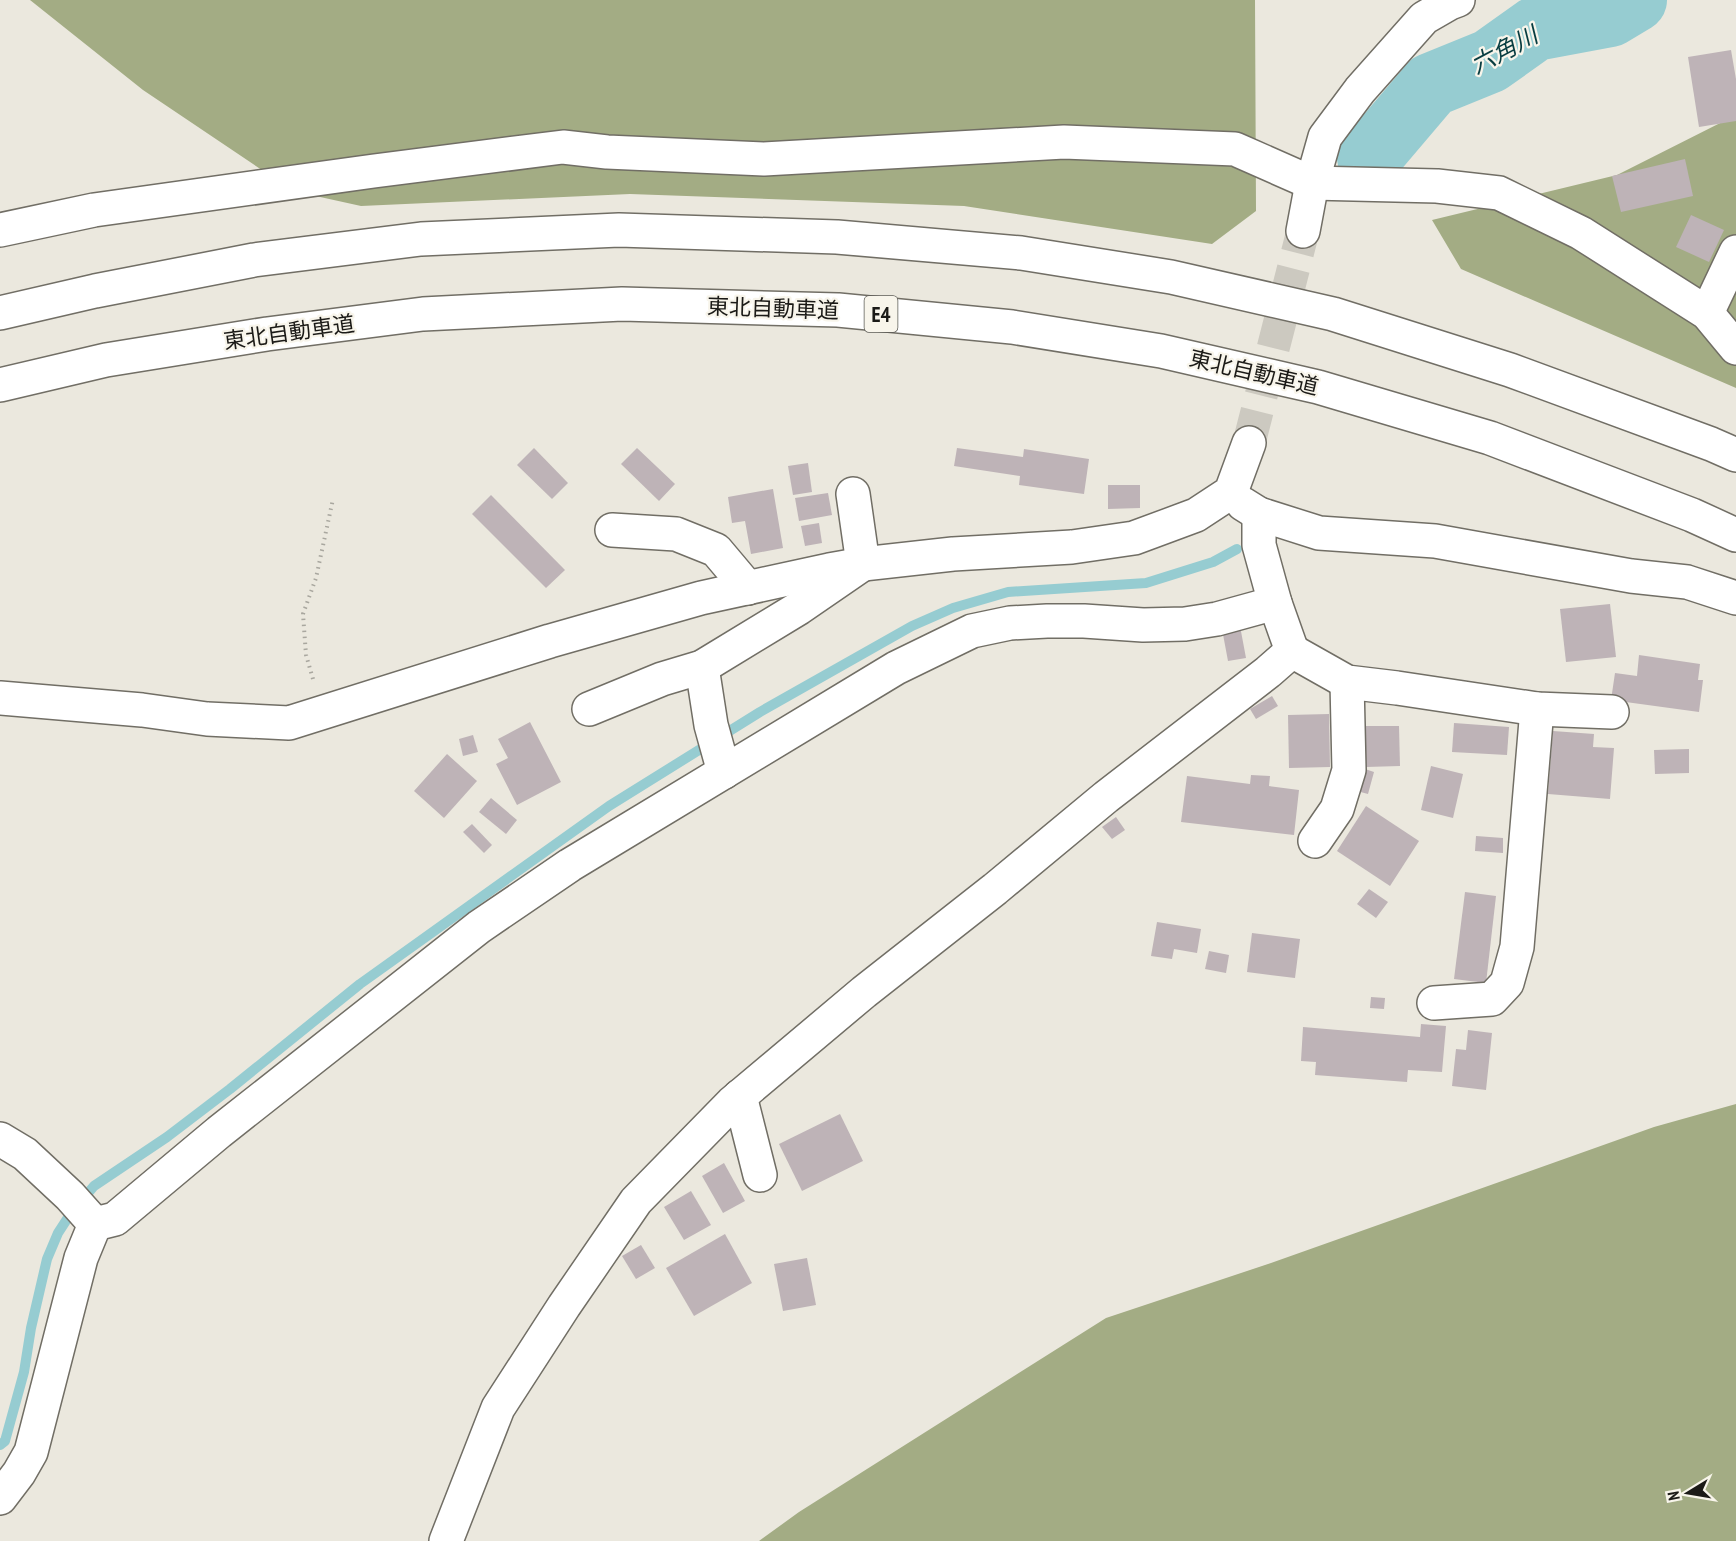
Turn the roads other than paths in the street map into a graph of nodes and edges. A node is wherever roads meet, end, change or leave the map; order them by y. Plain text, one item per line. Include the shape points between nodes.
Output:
1 (1458, 0) edge
2 (1415, 9) edge
3 (1312, 183) junction
4 (0, 230) edge
5 (1303, 231) tunnel mouth
6 (1736, 252) edge
7 (0, 313) edge
8 (1707, 313) junction
9 (1736, 348) edge
10 (0, 385) edge
11 (1249, 443) tunnel mouth
12 (1736, 455) edge
13 (1231, 492) junction
14 (853, 494) dead end
15 (1259, 514) junction
16 (612, 530) dead end
17 (1736, 535) edge
18 (863, 564) junction
19 (748, 588) junction
20 (1736, 598) edge
21 (1275, 603) junction
22 (1292, 651) junction
23 (702, 667) junction
24 (1347, 682) junction
25 (0, 698) edge
26 (589, 709) dead end
27 (1537, 709) junction
28 (1612, 712) dead end
29 (717, 749) junction
30 (1315, 841) dead end
31 (1434, 1003) dead end
32 (740, 1096) junction
33 (0, 1138) edge
34 (760, 1175) dead end
35 (94, 1224) junction
36 (0, 1498) edge
37 (446, 1541) edge

1 - 2 main road
2 - 3 main road via 1325,137
3 - 4 main road via 1234,149 1065,142 764,159 563,147 94,210
3 - 5 main road
3 - 8 main road via 1437,186 1499,194 1581,233
6 - 8 main road
7 - 12 main road via 254,260 422,239 618,230 837,237 1021,254 1171,277 1334,314 1510,370
8 - 9 main road
10 - 17 main road, 東北自動車道 / E4 via 117,358 423,314 622,304 838,310 1023,328 1161,351 1318,387 1490,438
11 - 13 main road
13 - 15 main road via 1240,503
13 - 18 main road via 1196,515 1134,538 1072,547
14 - 18 main road
15 - 20 main road via 1319,533 1435,541 1631,576 1687,582
15 - 21 main road via 1259,545
16 - 19 main road via 676,534 716,550
18 - 19 main road
18 - 23 main road
19 - 25 main road via 550,641 289,723 218,720
21 - 22 main road
21 - 29 main road via 1185,624 1047,621 972,631
22 - 24 main road
22 - 32 main road via 864,992
23 - 26 main road
23 - 29 main road
24 - 27 main road
24 - 30 main road via 1349,770 1337,809
27 - 28 main road
27 - 31 main road via 1517,946 1507,983 1492,999
29 - 35 main road via 570,865 479,927 115,1219
32 - 34 main road
32 - 37 main road via 636,1201 564,1306 498,1408
33 - 35 main road via 25,1154
35 - 36 main road via 81,1258 31,1452

